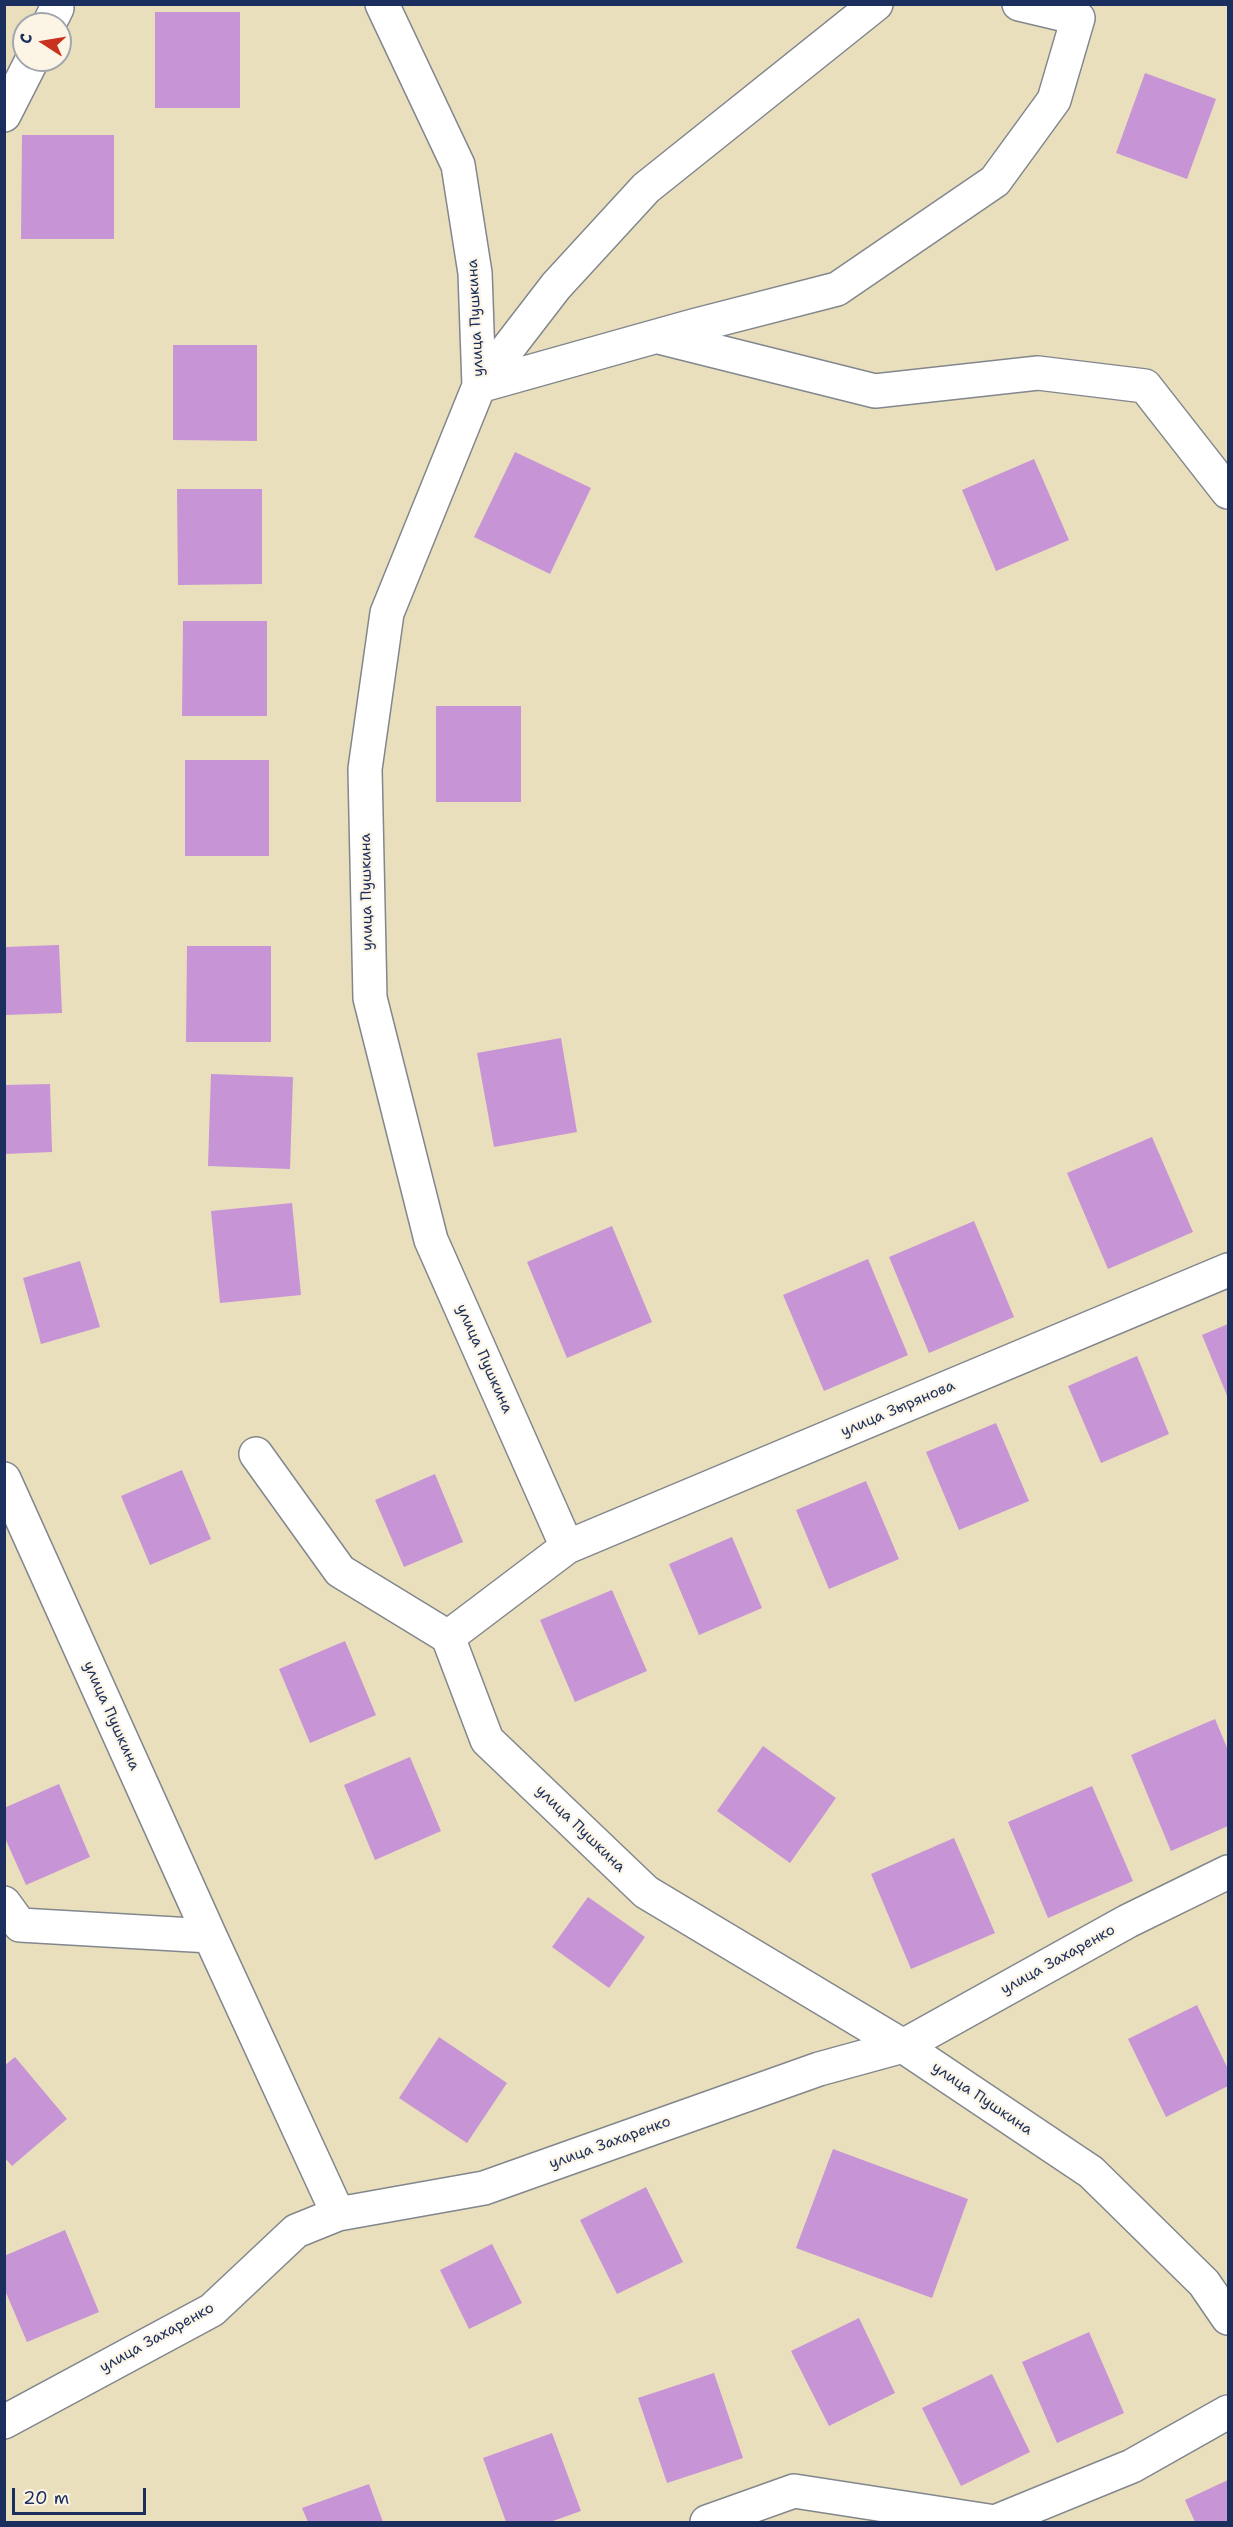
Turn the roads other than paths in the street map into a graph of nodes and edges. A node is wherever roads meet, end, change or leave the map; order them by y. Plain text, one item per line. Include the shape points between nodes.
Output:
1 (382, 4) edge
2 (876, 4) edge
3 (1019, 4) edge
4 (26, 72) edge
5 (4, 115) edge
6 (657, 337) junction
7 (479, 386) junction
8 (1228, 492) edge
9 (1228, 1270) edge
10 (256, 1454) dead end
11 (4, 1479) edge
12 (567, 1547) junction
13 (448, 1637) junction
14 (1228, 1872) edge
15 (4, 1903) edge
16 (210, 1936) junction
17 (903, 2046) junction
18 (338, 2214) junction
19 (1228, 2318) edge
20 (1228, 2412) edge
21 (4, 2422) edge
22 (994, 2522) edge
23 (707, 2523) edge

1 - 7 street, улица Пушкина via 458,165 476,273
2 - 7 street via 646,188 556,286
3 - 6 street via 1078,18 1054,100 995,182 837,289
4 - 5 street
6 - 7 street
6 - 8 street via 875,391 1038,373 1145,386
7 - 12 street, улица Пушкина via 387,613 365,769 370,998 431,1240
9 - 12 street, улица Зырянова
10 - 13 street via 340,1571
11 - 16 street, улица Пушкина
12 - 13 street
13 - 17 street, улица Пушкина via 487,1740 645,1892
14 - 17 street, улица Захаренко via 1128,1921
15 - 16 street via 20,1924
16 - 18 street, улица Пушкина
17 - 18 street, улица Захаренко via 819,2069 484,2188
17 - 19 street, улица Пушкина via 1091,2172 1204,2283
18 - 21 street, улица Захаренко via 296,2231 212,2310
20 - 22 street via 1132,2466
22 - 23 street via 794,2491

